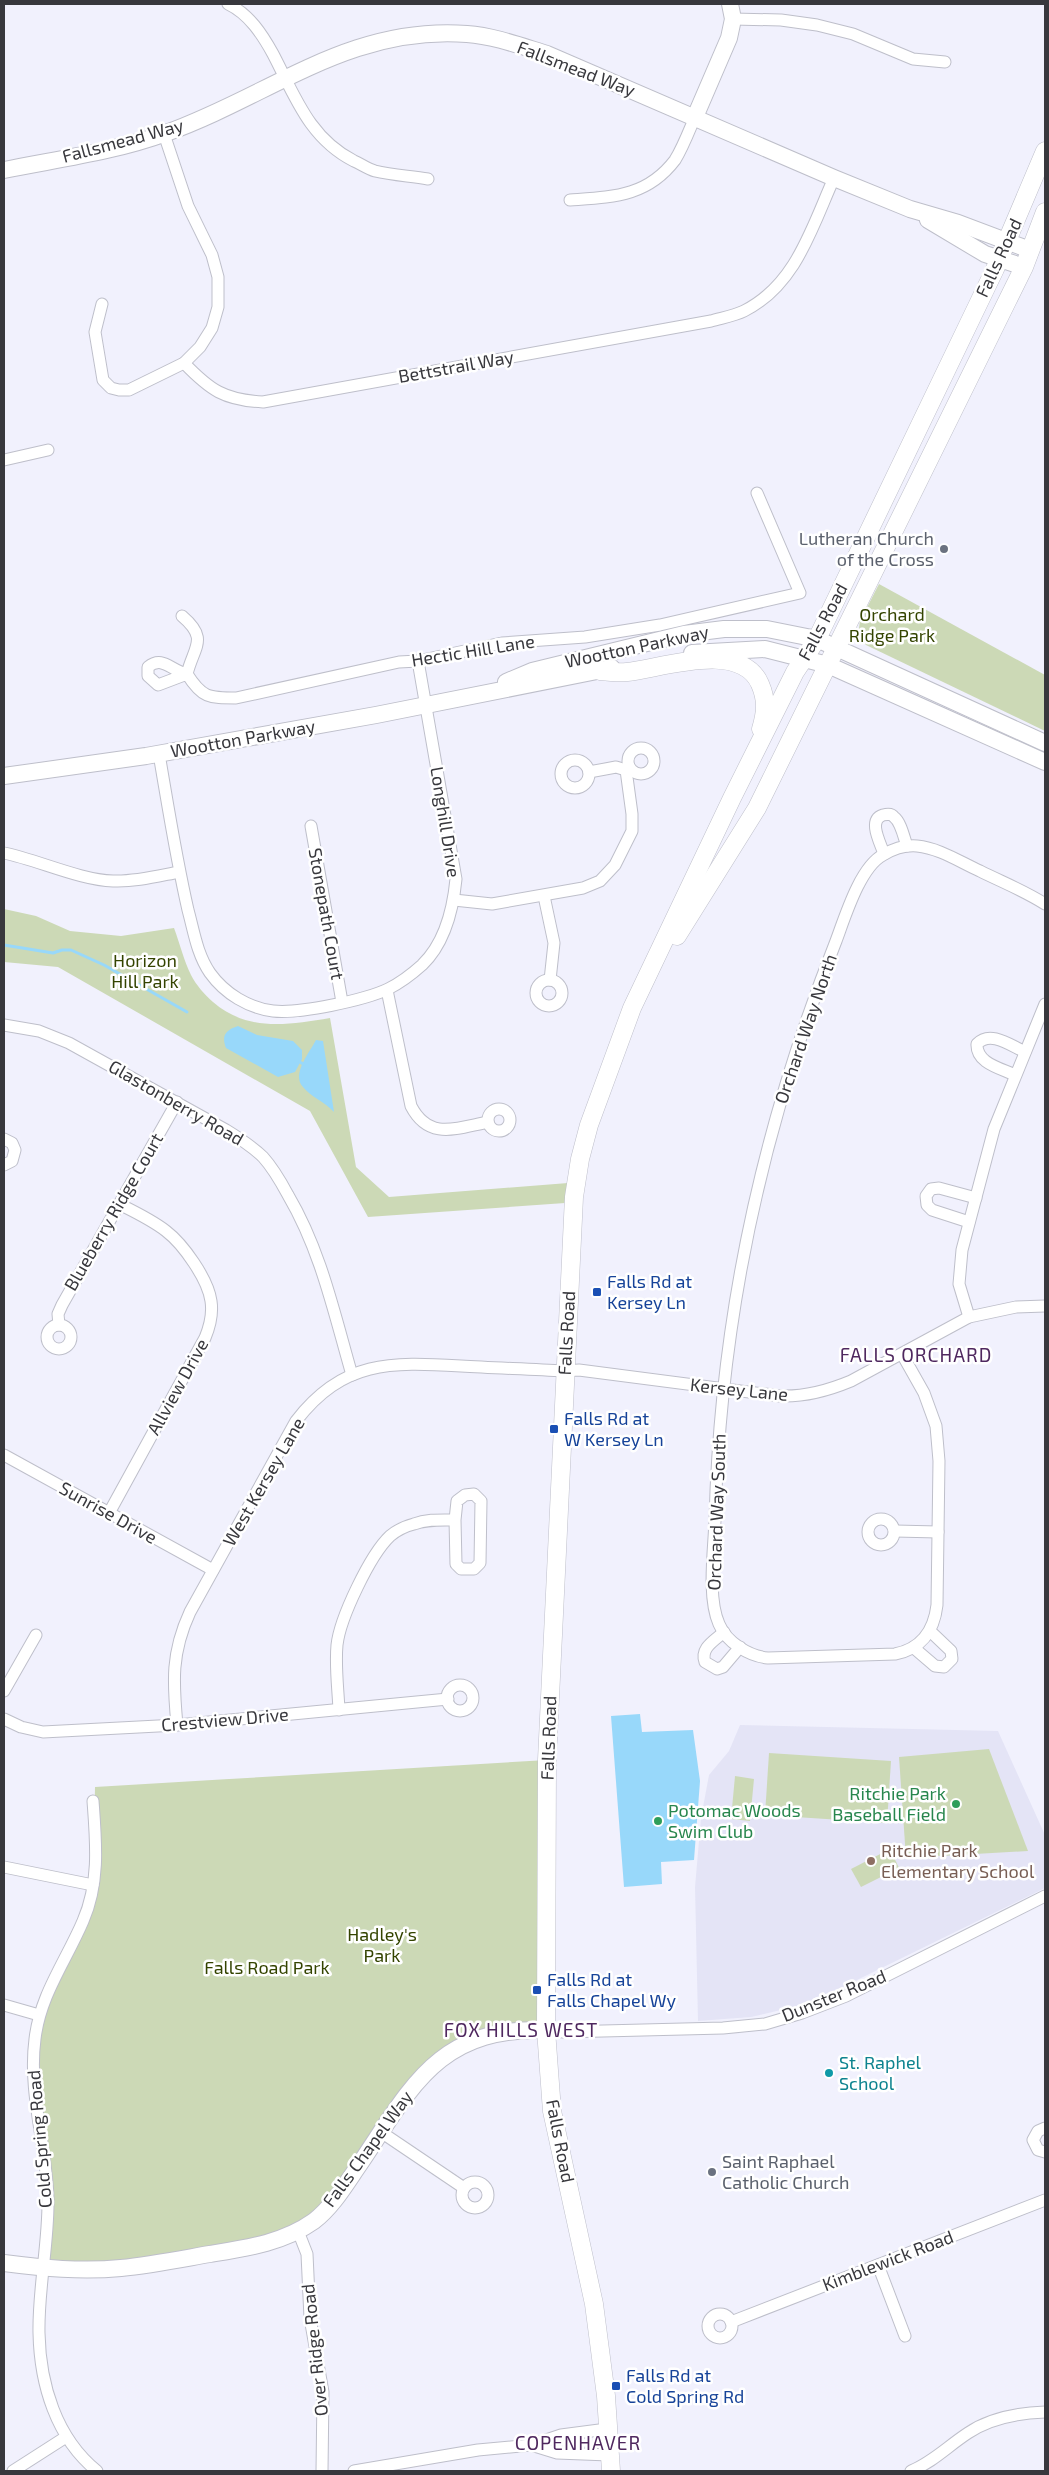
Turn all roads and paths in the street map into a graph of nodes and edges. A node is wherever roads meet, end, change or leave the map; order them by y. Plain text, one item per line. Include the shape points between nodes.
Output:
1 (228, 4) edge
2 (731, 11) edge
3 (945, 62) dead end
4 (285, 78) junction
5 (695, 118) junction
6 (164, 134) junction
7 (1045, 151) edge
8 (4, 170) edge
9 (834, 178) junction
10 (428, 179) dead end
11 (570, 200) dead end
12 (910, 209) junction
13 (1045, 212) edge
14 (1007, 241) junction
15 (1030, 250) junction
16 (1000, 259) junction
17 (1024, 267) junction
18 (102, 304) dead end
19 (184, 363) junction
20 (48, 450) dead end
21 (4, 460) edge
22 (757, 493) dead end
23 (182, 616) dead end
24 (817, 639) junction
25 (836, 647) junction
26 (804, 658) junction
27 (418, 661) junction
28 (828, 665) junction
29 (600, 671) junction
30 (480, 693) junction
31 (425, 705) junction
32 (1045, 744) edge
33 (159, 754) junction
34 (751, 762) junction
35 (1045, 762) edge
36 (589, 772) dead end
37 (4, 776) edge
38 (311, 826) dead end
39 (907, 846) junction
40 (4, 853) edge
41 (884, 854) junction
42 (179, 872) junction
43 (544, 896) junction
44 (454, 900) junction
45 (1045, 904) edge
46 (550, 980) dead end
47 (387, 990) junction
48 (342, 1002) junction
49 (1045, 1004) edge
50 (632, 1008) junction
51 (4, 1025) edge
52 (1025, 1052) junction
53 (1015, 1075) junction
54 (177, 1102) junction
55 (488, 1122) dead end
56 (4, 1139) edge
57 (4, 1165) edge
58 (976, 1198) junction
59 (119, 1204) junction
60 (969, 1222) junction
61 (1045, 1306) edge
62 (970, 1317) junction
63 (59, 1324) dead end
64 (902, 1354) junction
65 (564, 1371) junction
66 (352, 1375) junction
67 (723, 1389) junction
68 (4, 1455) edge
69 (109, 1513) junction
70 (455, 1520) junction
71 (894, 1531) dead end
72 (938, 1532) junction
73 (213, 1570) junction
74 (930, 1631) junction
75 (724, 1632) junction
76 (36, 1635) dead end
77 (740, 1647) junction
78 (914, 1648) junction
79 (4, 1691) edge
80 (448, 1699) dead end
81 (339, 1710) junction
82 (4, 1719) edge
83 (177, 1725) junction
84 (93, 1801) dead end
85 (4, 1867) edge
86 (93, 1885) junction
87 (1045, 1896) edge
88 (4, 2005) edge
89 (39, 2015) junction
90 (546, 2030) junction
91 (1045, 2128) edge
92 (381, 2132) junction
93 (1045, 2152) edge
94 (464, 2188) dead end
95 (1045, 2200) edge
96 (298, 2231) junction
97 (4, 2263) edge
98 (878, 2265) junction
99 (44, 2268) junction
100 (731, 2322) dead end
101 (905, 2336) dead end
102 (1045, 2412) edge
103 (607, 2429) junction
104 (66, 2438) junction
105 (531, 2445) junction
106 (610, 2463) edge
107 (13, 2471) edge
108 (97, 2471) edge
109 (322, 2471) edge
110 (354, 2471) edge
111 (911, 2471) edge

1 - 4 street via 253,24
2 - 3 street via 817,25 853,34 913,59
2 - 5 street via 729,38
4 - 5 street, Fallsmead Way via 334,54 372,43 419,34 467,34 547,54
4 - 6 street, Fallsmead Way via 212,115
4 - 10 street via 310,124 338,152 373,170
5 - 9 street, Fallsmead Way
5 - 11 street via 676,158 650,183 620,197
6 - 8 street, Fallsmead Way
6 - 19 street via 188,206 212,255 218,277 218,307 212,328
7 - 14 main road, Falls Road
9 - 12 street, Fallsmead Way
9 - 19 street, Bettstrail Way via 796,264 768,295 743,311 711,321 263,402 239,401 215,392
12 - 14 street, Fallsmead Way
12 - 16 street, Fallsmead Way via 980,251
13 - 15 main road, Falls Road
14 - 15 street, Fallsmead Way
14 - 16 main road, Falls Road
15 - 17 main road, Falls Road
16 - 17 street, Fallsmead Way
16 - 24 main road, Falls Road
17 - 25 main road, Falls Road
18 - 19 street via 95,332 103,380 111,388 129,390
20 - 21 street
22 - 27 street, Hectic Hill Lane via 800,593 660,625 585,637 502,643
23 - 27 street, Hectic Hill Lane via 191,624 199,642 187,674 196,688 210,698 236,698 390,664
24 - 25 street, Wootton Parkway
24 - 26 main road, Falls Road
24 - 30 street, Wootton Parkway via 768,629 724,629 684,634 532,671
25 - 28 main road, Falls Road
25 - 32 street, Wootton Parkway
26 - 28 street, Wootton Parkway
26 - 29 street, Wootton Parkway via 765,649 724,650 650,659
26 - 34 main road, Falls Road
27 - 31 street, Longhill Drive
28 - 35 street, Wootton Parkway
28 - 50 main road, Falls Road via 757,808
29 - 30 street, Wootton Parkway
29 - 34 main road via 625,672 719,660 738,662 759,681 766,702 766,714
30 - 31 street, Wootton Parkway
31 - 33 street, Wootton Parkway
31 - 44 street, Longhill Drive via 454,862
33 - 37 street, Wootton Parkway
33 - 42 street, Longhill Drive
34 - 50 main road, Falls Road
36 - 43 street via 616,767 628,769 632,831 609,874 592,885
38 - 48 street, Stonepath Court
39 - 41 street, Orchard Way North
39 - 41 street via 896,818 890,814 882,815 875,828
39 - 45 street, Orchard Way North via 938,851
40 - 42 street via 113,881
41 - 67 street, Orchard Way North via 871,863 862,880 822,976 798,1046 748,1232
42 - 48 street, Longhill Drive via 199,954 210,974 226,992 248,1004 273,1011
43 - 44 street via 492,904
43 - 46 street via 554,943
44 - 47 street, Longhill Drive via 443,935 423,964
47 - 48 street, Longhill Drive
47 - 55 street via 411,1106 416,1116 432,1128 446,1131
49 - 52 street
50 - 65 main road, Falls Road via 600,1093 580,1159 574,1197
51 - 54 street, Glastonberry Road via 54,1036
52 - 53 street
52 - 53 street via 990,1037 982,1038 977,1044 976,1052 981,1059
53 - 58 street via 994,1129
54 - 59 street, Blueberry Ridge Court
54 - 66 street, Glastonberry Road via 248,1143 278,1177 316,1252
56 - 57 street via 16,1150 12,1161
58 - 60 street
58 - 60 street via 939,1188 931,1189 926,1196 927,1205 932,1210
59 - 63 street, Blueberry Ridge Court via 62,1305 58,1314
59 - 69 street, Allview Drive via 159,1226 181,1246 206,1286 212,1314 205,1338
60 - 62 street via 959,1275 961,1294
61 - 62 street, Kersey Lane via 1016,1307
62 - 64 street, Kersey Lane
64 - 67 street, Kersey Lane via 851,1381 816,1394 798,1397
64 - 72 street via 924,1393 936,1426
65 - 66 street, West Kersey Lane via 413,1363 374,1367
65 - 67 street, Kersey Lane via 579,1370
65 - 90 main road, Falls Road via 547,1760
66 - 73 street, West Kersey Lane via 320,1395 296,1421
67 - 75 street, Orchard Way South via 716,1469 713,1583 716,1612
68 - 69 street, Sunrise Drive
69 - 73 street, Sunrise Drive
70 - 70 street via 457,1502 461,1497 469,1493 478,1497 481,1501 480,1562 470,1570 461,1569 454,1560
70 - 81 street via 426,1520 412,1524 391,1536 380,1549 353,1597 340,1630 336,1658
71 - 72 street
72 - 74 street via 936,1605
73 - 83 street, West Kersey Lane via 179,1635 173,1682
74 - 78 street
74 - 78 street via 951,1651 952,1659 944,1667 935,1666
75 - 77 street, Orchard Way South
75 - 77 street via 704,1650 705,1662 718,1669 723,1667
76 - 79 street
77 - 78 street, Orchard Way South via 768,1658 886,1655
80 - 81 street, Crestview Drive
81 - 83 street, Crestview Drive
82 - 83 street, Crestview Drive via 42,1732
84 - 86 street, Cold Spring Road via 97,1854
85 - 86 street
86 - 89 street, Cold Spring Road via 84,1919
87 - 90 street, Dunster Road via 846,1996 765,2024 724,2028
88 - 89 street
89 - 99 street, Cold Spring Road via 33,2070 48,2197
90 - 92 street, Falls Chapel Way via 490,2034 454,2050 420,2078
90 - 103 main road, Falls Road via 552,2111 594,2304
91 - 93 street via 1038,2131 1033,2140 1038,2150
92 - 94 street
92 - 96 street, Falls Chapel Way via 330,2206
95 - 98 street, Kimblewick Road
96 - 99 street, Falls Chapel Way via 252,2247 142,2265 97,2269
96 - 109 street, Over Ridge Road via 307,2254 310,2318 323,2392
97 - 99 street, Falls Chapel Way
98 - 100 street, Kimblewick Road
98 - 101 street
99 - 104 street, Cold Spring Road via 40,2348 50,2399
102 - 111 street via 1002,2418 974,2429 935,2460
103 - 105 street via 561,2435
103 - 106 main road, Falls Road
104 - 107 street
104 - 108 street, Cold Spring Road
105 - 106 street
105 - 110 street via 450,2454

